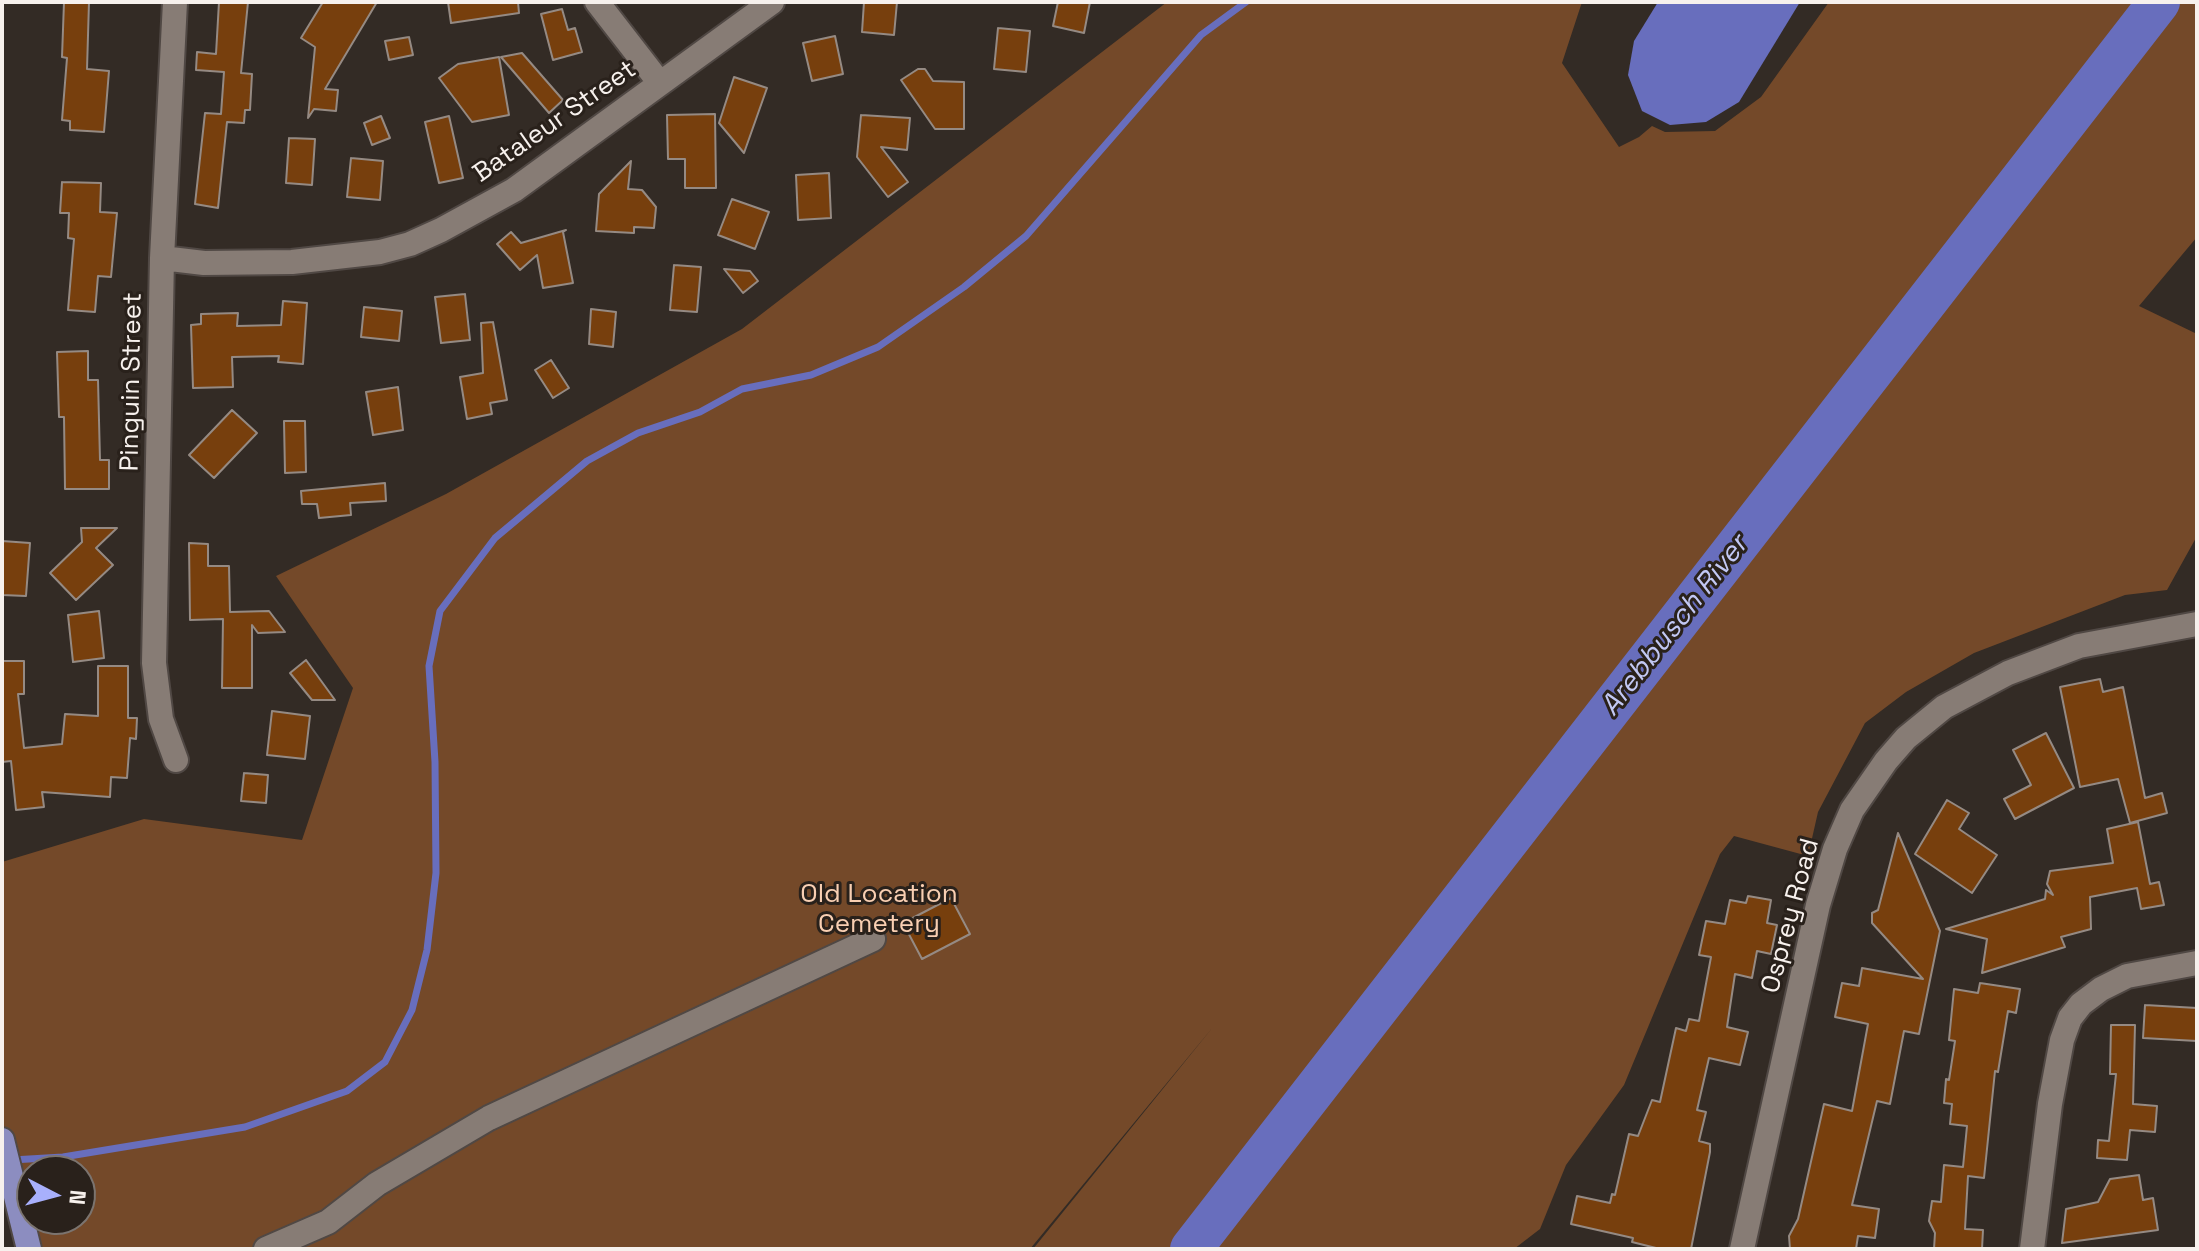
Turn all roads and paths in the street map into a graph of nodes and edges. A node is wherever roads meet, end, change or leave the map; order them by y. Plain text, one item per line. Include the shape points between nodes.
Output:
1 (175, 2) edge
2 (597, 2) edge
3 (772, 2) edge
4 (659, 82) junction
5 (162, 258) junction
6 (2195, 619) edge
7 (176, 760) dead end
8 (873, 939) dead end
9 (2197, 963) edge
10 (2, 1140) edge
11 (29, 1249) edge
12 (266, 1249) edge
13 (1742, 1249) edge
14 (2032, 1249) edge

1 - 5 street, Pinguin Street
2 - 4 street
3 - 4 street, Bataleur Street
4 - 5 street, Bataleur Street via 514,190 410,244 292,262
5 - 7 street, Pinguin Street via 154,663 161,719
6 - 13 street, Osprey Road via 2079,646 2008,673 1944,707 1886,761 1852,810 1818,905
8 - 12 street via 489,1118 377,1184 328,1222
9 - 14 street via 2127,976 2101,989 2070,1018 2050,1104
10 - 11 main road

